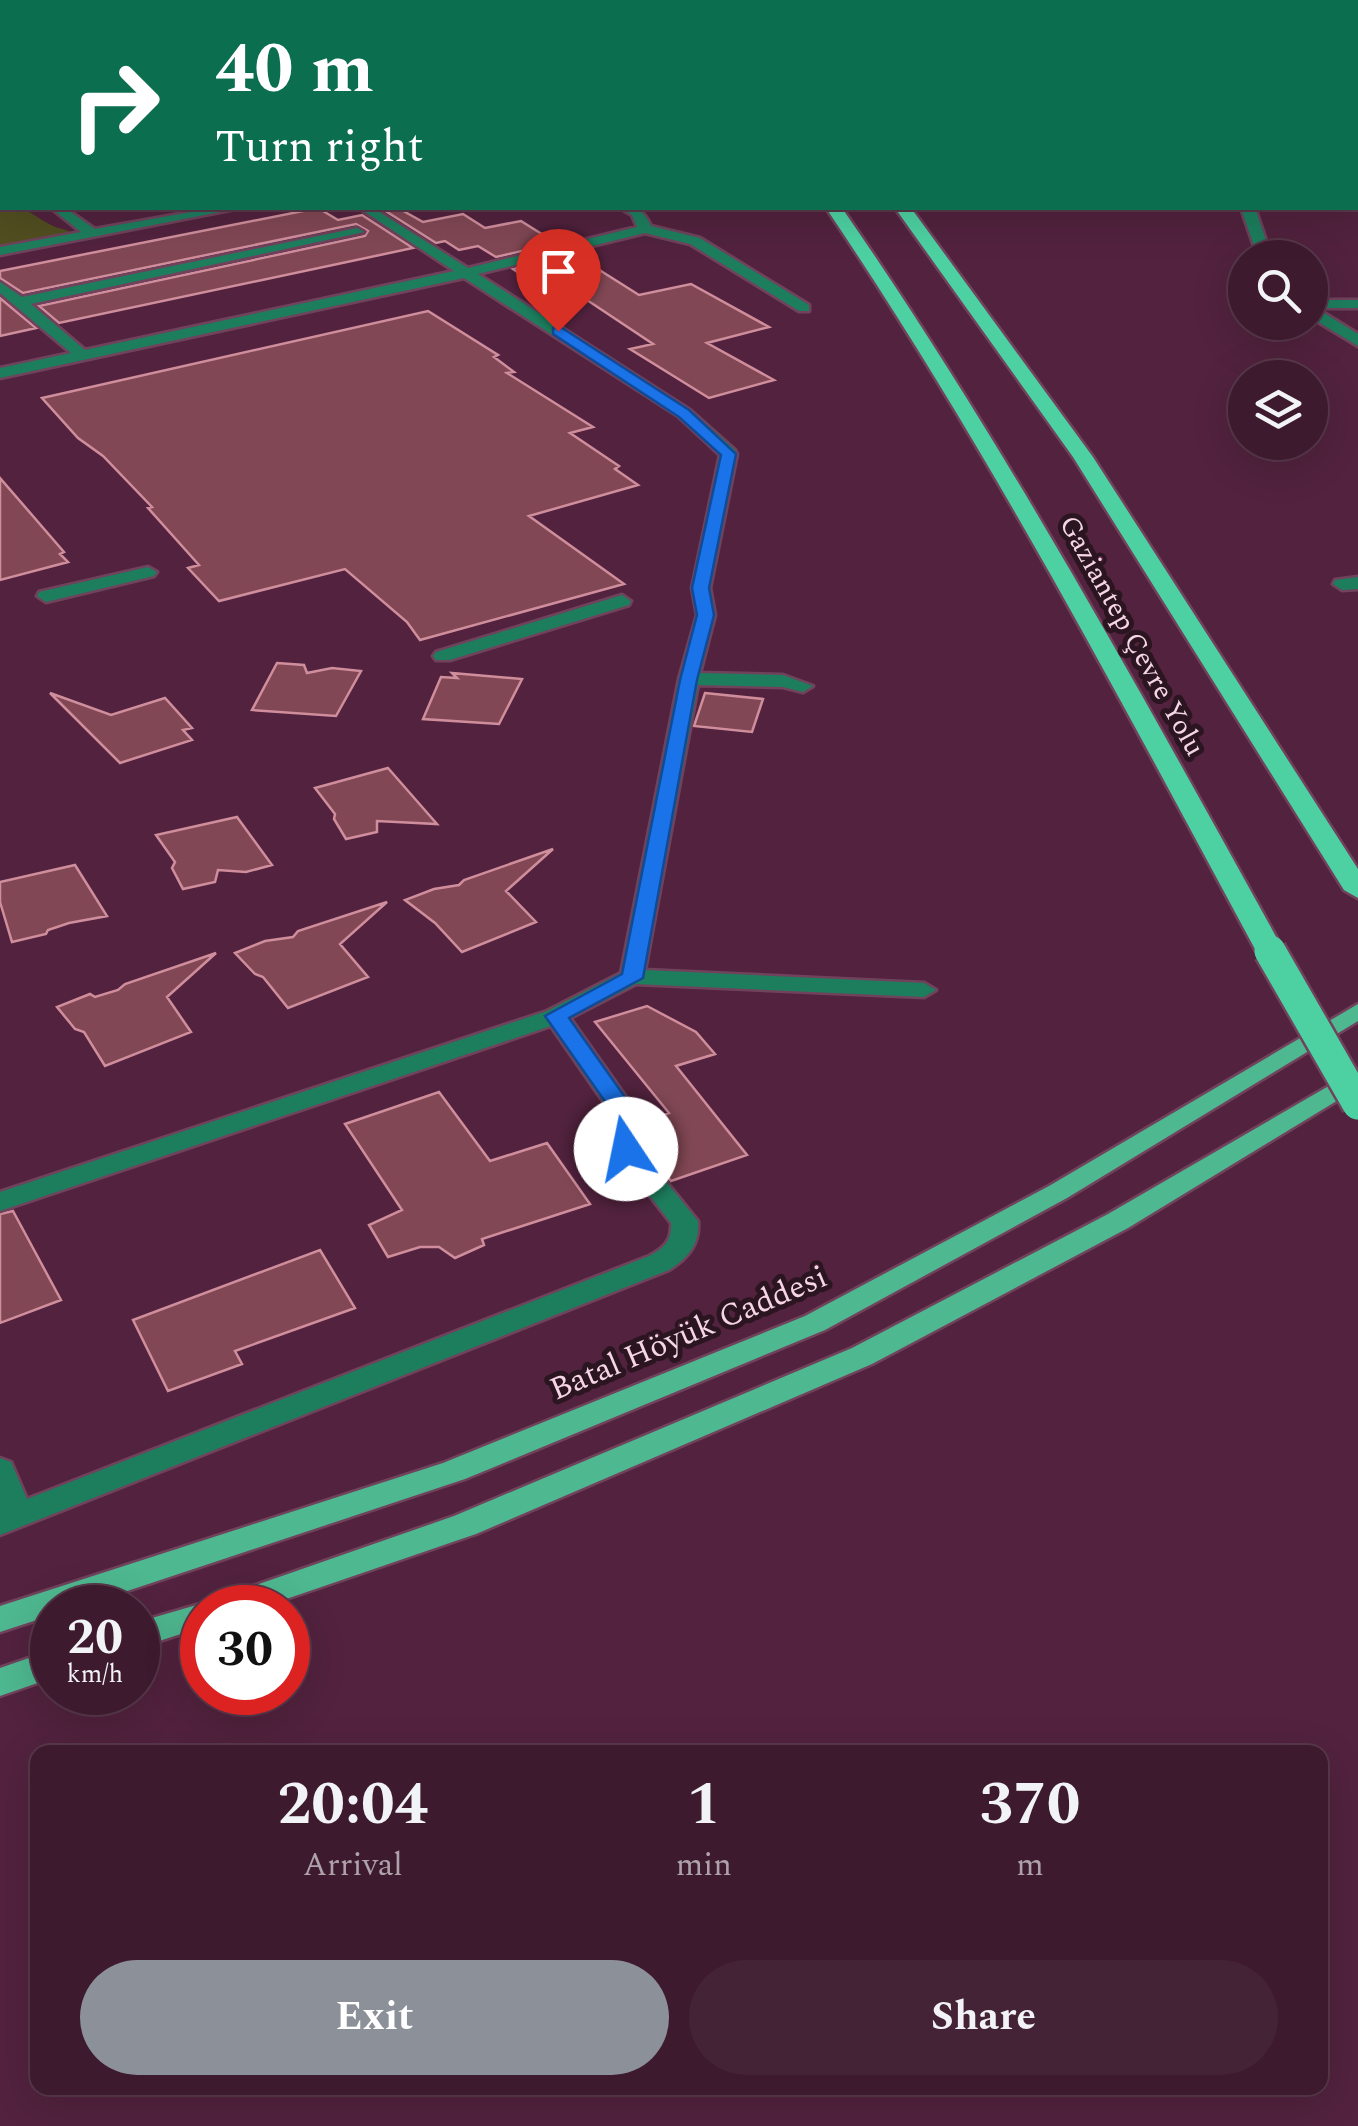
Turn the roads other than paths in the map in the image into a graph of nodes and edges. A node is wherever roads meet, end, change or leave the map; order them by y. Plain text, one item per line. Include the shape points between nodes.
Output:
1 (60, 210) edge
2 (210, 210) edge
3 (368, 210) edge
4 (631, 210) edge
5 (835, 210) edge
6 (905, 210) edge
7 (1249, 210) edge
8 (645, 229) junction
9 (90, 232) junction
10 (358, 232) dead end
11 (1260, 240) edge
12 (0, 251) edge
13 (470, 272) junction
14 (0, 286) edge
15 (21, 302) junction
16 (1358, 304) edge
17 (1328, 306) edge
18 (804, 308) dead end
19 (1328, 321) edge
20 (1358, 342) edge
21 (83, 356) junction
22 (0, 374) edge
23 (148, 572) dead end
24 (46, 596) dead end
25 (622, 601) dead end
26 (443, 656) dead end
27 (688, 680) junction
28 (803, 686) dead end
29 (1358, 890) edge
30 (632, 978) junction
31 (924, 990) dead end
32 (1358, 1011) edge
33 (556, 1016) junction
34 (1358, 1076) edge
35 (1358, 1104) edge
36 (0, 1202) edge
37 (0, 1470) edge
38 (9, 1518) edge
39 (288, 1585) edge
40 (0, 1619) edge
41 (30, 1672) edge
42 (0, 1682) edge

1 - 9 street
2 - 9 street
3 - 13 street
4 - 8 street
5 - 35 highway, Gaziantep Çevre Yolu, bridge via 1006,472
6 - 29 highway, Gaziantep Çevre Yolu via 1090,467
7 - 11 street
8 - 13 street
8 - 18 street via 694,241
9 - 12 street
10 - 15 street
13 - 21 street
13 - 27 street via 684,414 728,454 700,588 706,615
14 - 15 street
15 - 21 street
16 - 17 street
19 - 20 street
21 - 22 street
23 - 24 street
25 - 26 street
27 - 28 street
27 - 30 street
30 - 31 street
30 - 33 street
32 - 40 main road, Batal Höyük Caddesi via 1058,1192 815,1323 454,1471
33 - 36 street
33 - 38 street via 627,1117 626,1149 684,1221 677,1251
34 - 39 main road via 1118,1221 862,1356 465,1525
37 - 38 street
41 - 42 main road

